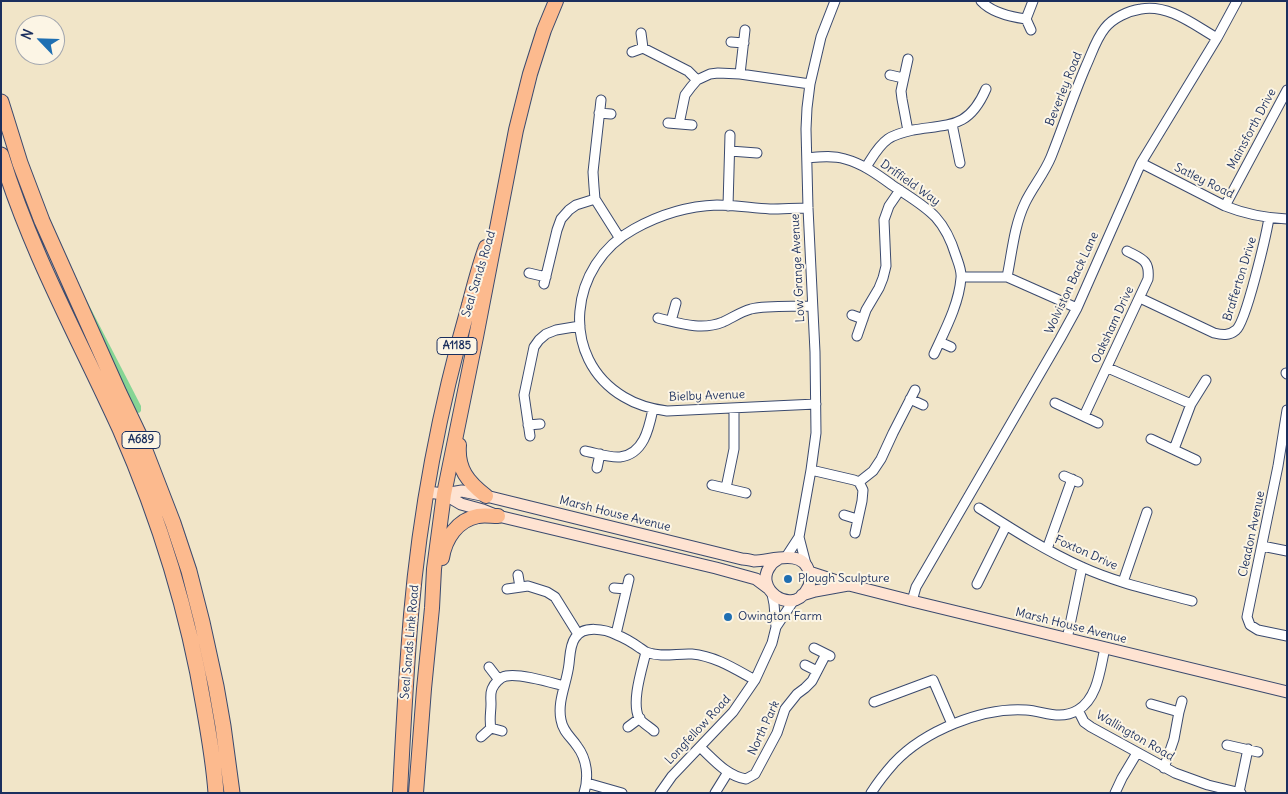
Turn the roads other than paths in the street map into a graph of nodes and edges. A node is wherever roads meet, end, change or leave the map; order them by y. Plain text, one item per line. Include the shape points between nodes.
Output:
1 (556, 1) edge
2 (836, 1) edge
3 (981, 1) edge
4 (1033, 1) edge
5 (1237, 1) edge
6 (1026, 19) junction
7 (745, 30) dead end
8 (1031, 30) dead end
9 (641, 33) dead end
10 (1216, 38) junction
11 (731, 42) dead end
12 (744, 43) junction
13 (642, 48) junction
14 (632, 52) dead end
15 (908, 59) dead end
16 (740, 74) junction
17 (890, 75) dead end
18 (903, 78) junction
19 (697, 80) junction
20 (810, 84) junction
21 (986, 88) dead end
22 (1287, 90) edge
23 (601, 100) dead end
24 (1, 102) edge
25 (599, 113) junction
26 (611, 114) dead end
27 (668, 122) dead end
28 (679, 124) junction
29 (952, 124) junction
30 (692, 125) dead end
31 (908, 131) junction
32 (730, 135) dead end
33 (968, 146) dead end
34 (958, 148) junction
35 (730, 151) junction
36 (757, 153) dead end
37 (1, 156) edge
38 (807, 158) junction
39 (960, 163) dead end
40 (1141, 164) junction
41 (866, 167) junction
42 (900, 190) junction
43 (595, 199) junction
44 (501, 204) junction
45 (728, 206) junction
46 (1225, 206) junction
47 (808, 208) junction
48 (1269, 218) junction
49 (1287, 219) edge
50 (619, 238) junction
51 (1127, 251) dead end
52 (529, 273) dead end
53 (962, 277) junction
54 (1008, 277) junction
55 (1140, 298) junction
56 (676, 303) dead end
57 (812, 306) junction
58 (1076, 308) junction
59 (852, 315) dead end
60 (658, 318) dead end
61 (863, 319) junction
62 (671, 322) junction
63 (580, 326) junction
64 (857, 336) dead end
65 (940, 342) junction
66 (951, 347) dead end
67 (934, 354) dead end
68 (1108, 368) junction
69 (1206, 380) dead end
70 (915, 390) dead end
71 (910, 399) junction
72 (1055, 403) dead end
73 (816, 404) junction
74 (1191, 404) junction
75 (923, 405) dead end
76 (734, 408) junction
77 (654, 409) junction
78 (1287, 410) edge
79 (1084, 416) junction
80 (458, 422) junction
81 (1098, 423) dead end
82 (540, 424) dead end
83 (528, 425) junction
84 (530, 436) dead end
85 (1151, 439) dead end
86 (1174, 449) junction
87 (586, 451) dead end
88 (600, 454) junction
89 (1196, 460) dead end
90 (1283, 466) edge
91 (597, 468) dead end
92 (811, 470) junction
93 (1071, 479) dead end
94 (860, 482) junction
95 (712, 486) dead end
96 (726, 488) junction
97 (427, 492) junction
98 (746, 493) dead end
99 (444, 494) junction
100 (486, 496) junction
101 (979, 508) dead end
102 (1148, 513) dead end
103 (498, 516) junction
104 (844, 516) dead end
105 (857, 519) junction
106 (1006, 526) junction
107 (855, 532) dead end
108 (799, 537) junction
109 (1262, 546) junction
110 (1047, 549) junction
111 (1287, 551) edge
112 (783, 557) junction
113 (1082, 567) junction
114 (808, 570) junction
115 (518, 575) dead end
116 (629, 578) dead end
117 (1123, 582) junction
118 (977, 584) dead end
119 (849, 585) junction
120 (520, 587) junction
121 (614, 588) dead end
122 (626, 589) junction
123 (507, 590) dead end
124 (770, 591) junction
125 (798, 598) junction
126 (912, 601) junction
127 (1192, 601) dead end
128 (432, 608) junction
129 (776, 627) junction
130 (578, 634) junction
131 (616, 634) junction
132 (1287, 636) edge
133 (1067, 639) junction
134 (814, 648) dead end
135 (1105, 648) junction
136 (646, 652) junction
137 (805, 665) dead end
138 (489, 667) dead end
139 (816, 671) junction
140 (929, 671) dead end
141 (499, 680) junction
142 (755, 680) junction
143 (933, 680) junction
144 (564, 686) junction
145 (1287, 692) edge
146 (1182, 701) dead end
147 (874, 702) dead end
148 (1152, 704) dead end
149 (1078, 710) junction
150 (1179, 712) junction
151 (640, 718) junction
152 (952, 724) junction
153 (628, 727) dead end
154 (491, 728) junction
155 (654, 730) dead end
156 (502, 731) dead end
157 (481, 737) dead end
158 (1227, 745) dead end
159 (700, 747) junction
160 (1248, 750) junction
161 (1258, 752) dead end
162 (1137, 753) junction
163 (1164, 768) junction
164 (728, 772) junction
165 (587, 783) junction
166 (1240, 792) edge
167 (216, 793) edge
168 (232, 793) edge
169 (400, 793) edge
170 (416, 793) edge
171 (584, 793) edge
172 (619, 793) edge
173 (660, 793) edge
174 (715, 793) edge
175 (871, 793) edge
176 (1115, 793) edge

1 - 44 main road, Seal Sands Road / A1185 via 530,74
2 - 20 street, Low Grange Avenue via 821,38
3 - 6 street via 1002,14
4 - 6 street
5 - 10 street, Wolviston Back Lane
6 - 8 street
7 - 12 street
9 - 13 street
10 - 40 street, Wolviston Back Lane
10 - 54 street, Beverley Road via 1163,9 1140,9 1116,18 1106,27 1074,94 1050,159 1021,212
11 - 12 street
12 - 16 street
13 - 14 street
13 - 19 street via 688,71
15 - 18 street
16 - 19 street via 710,74
16 - 20 street
17 - 18 street
18 - 31 street via 902,99
19 - 28 street via 685,95
20 - 38 street, Low Grange Avenue
21 - 29 street via 984,103
22 - 46 street, Mainsforth Drive
23 - 25 street
24 - 168 highway, A689 via 42,221 140,436 173,523 202,622 225,735
25 - 26 street
25 - 43 street via 593,172
27 - 28 street
28 - 30 street
29 - 31 street
29 - 34 street
31 - 41 street via 888,138
32 - 35 street
33 - 34 street
34 - 39 street
35 - 36 street
35 - 45 street
37 - 167 highway, A689 via 39,255 120,430 158,527 182,605 200,683
38 - 41 street, Driffield Way via 838,158
38 - 47 street, Low Grange Avenue
40 - 46 street, Satley Road
40 - 58 street, Wolviston Back Lane
41 - 42 street, Driffield Way
42 - 53 street, Driffield Way via 934,214 944,226
42 - 61 street via 884,220 886,266 883,278
43 - 50 street
43 - 52 street via 576,205 562,219 545,280
44 - 80 main road, Seal Sands Road / A1185
44 - 97 main road, Seal Sands Road / A1185 via 449,377
45 - 47 street, Bielby Avenue
45 - 50 street, Bielby Avenue via 698,207 668,214
46 - 48 street, Satley Road
47 - 57 street, Low Grange Avenue
48 - 49 street, Satley Road
48 - 55 street, Brafferton Drive via 1246,311 1238,329 1232,333 1214,333
50 - 63 street, Bielby Avenue via 595,264 588,277 580,309
51 - 55 street, Oaksham Drive via 1143,260 1149,270
53 - 54 street
53 - 65 street, Driffield Way via 955,306
54 - 58 street
55 - 68 street, Oaksham Drive
56 - 62 street
57 - 62 street via 759,308 709,326
57 - 73 street, Low Grange Avenue
58 - 126 street, Wolviston Back Lane via 916,587
59 - 61 street
60 - 62 street
61 - 64 street
63 - 77 street, Bielby Avenue via 587,355 601,378 624,397
63 - 83 street via 546,334 534,347 524,395
65 - 66 street
65 - 67 street, Driffield Way
68 - 74 street
68 - 79 street, Oaksham Drive
69 - 74 street
70 - 71 street
71 - 75 street
71 - 94 street via 881,459
72 - 79 street
73 - 76 street, Bielby Avenue
73 - 92 street, Low Grange Avenue
74 - 86 street
76 - 77 street, Bielby Avenue
76 - 96 street via 734,449
77 - 88 street via 643,443 634,452 620,457
78 - 90 street, Cleadon Avenue
79 - 81 street
80 - 99 main road, Seal Sands Road / A1185
80 - 100 main road via 460,464 472,485
82 - 83 street
83 - 84 street
85 - 86 street
86 - 89 street
87 - 88 street
88 - 91 street
90 - 109 street, Cleadon Avenue
92 - 94 street
92 - 108 street, Low Grange Avenue
93 - 110 street
94 - 105 street via 863,490
95 - 96 street
96 - 98 street
97 - 99 street, Marsh House Avenue
97 - 169 main road, Seal Sands Link Road / A1185 via 411,615
99 - 100 street, Marsh House Avenue via 462,491
99 - 103 street, Marsh House Avenue via 461,504
99 - 128 main road, Seal Sands Link Road / A1185
100 - 112 street, Marsh House Avenue via 742,559
101 - 106 street, Foxton Drive
102 - 117 street
103 - 124 street, Marsh House Avenue via 756,579
103 - 128 main road, A1185 via 478,516 455,528 444,546
104 - 105 street
105 - 107 street
106 - 110 street, Foxton Drive
106 - 118 street
108 - 112 street, Low Grange Avenue
108 - 114 street, Low Grange Avenue
109 - 111 street
109 - 132 street, Cleadon Avenue via 1247,617 1250,625 1258,630
110 - 113 street, Foxton Drive
112 - 114 street, Marsh House Avenue via 800,560
112 - 124 street via 771,564 768,571 766,578
113 - 117 street, Foxton Drive
113 - 133 street
114 - 119 street, Marsh House Avenue
114 - 125 street via 810,581 807,590
115 - 120 street
116 - 122 street
117 - 127 street, Foxton Drive
119 - 125 street, Marsh House Avenue
119 - 126 street, Marsh House Avenue
120 - 123 street
120 - 130 street via 539,589 555,597
121 - 122 street
122 - 131 street
124 - 125 street, Marsh House Avenue via 787,601
124 - 129 street, Longfellow Road
125 - 129 street, Longfellow Road
126 - 133 street, Marsh House Avenue
128 - 170 main road, Seal Sands Link Road / A1185
129 - 142 street, Longfellow Road
130 - 131 street via 596,629
130 - 144 street
131 - 136 street
133 - 135 street, Marsh House Avenue
134 - 139 street, North Park via 828,655
135 - 145 street, Marsh House Avenue
135 - 149 street via 1093,692
136 - 142 street via 692,654 717,659
136 - 151 street via 636,694
137 - 139 street
138 - 141 street
139 - 164 street, North Park via 812,681 785,709 778,733 755,774 739,778
140 - 143 street
141 - 144 street via 505,676 524,676
141 - 154 street via 491,695
142 - 159 street, Longfellow Road via 733,712
143 - 147 street
143 - 152 street
144 - 165 street via 561,721 584,759
146 - 150 street
148 - 150 street
149 - 152 street via 1060,715 1005,710
149 - 162 street, Wallington Road via 1084,722
150 - 163 street
151 - 153 street
151 - 155 street
152 - 175 street via 910,748
154 - 156 street
154 - 157 street
158 - 160 street
159 - 164 street
159 - 173 street, Longfellow Road
160 - 161 street
160 - 166 street
162 - 163 street, Wallington Road
162 - 176 street
163 - 166 street, Wallington Road via 1193,781
164 - 174 street
165 - 171 street
165 - 172 street

